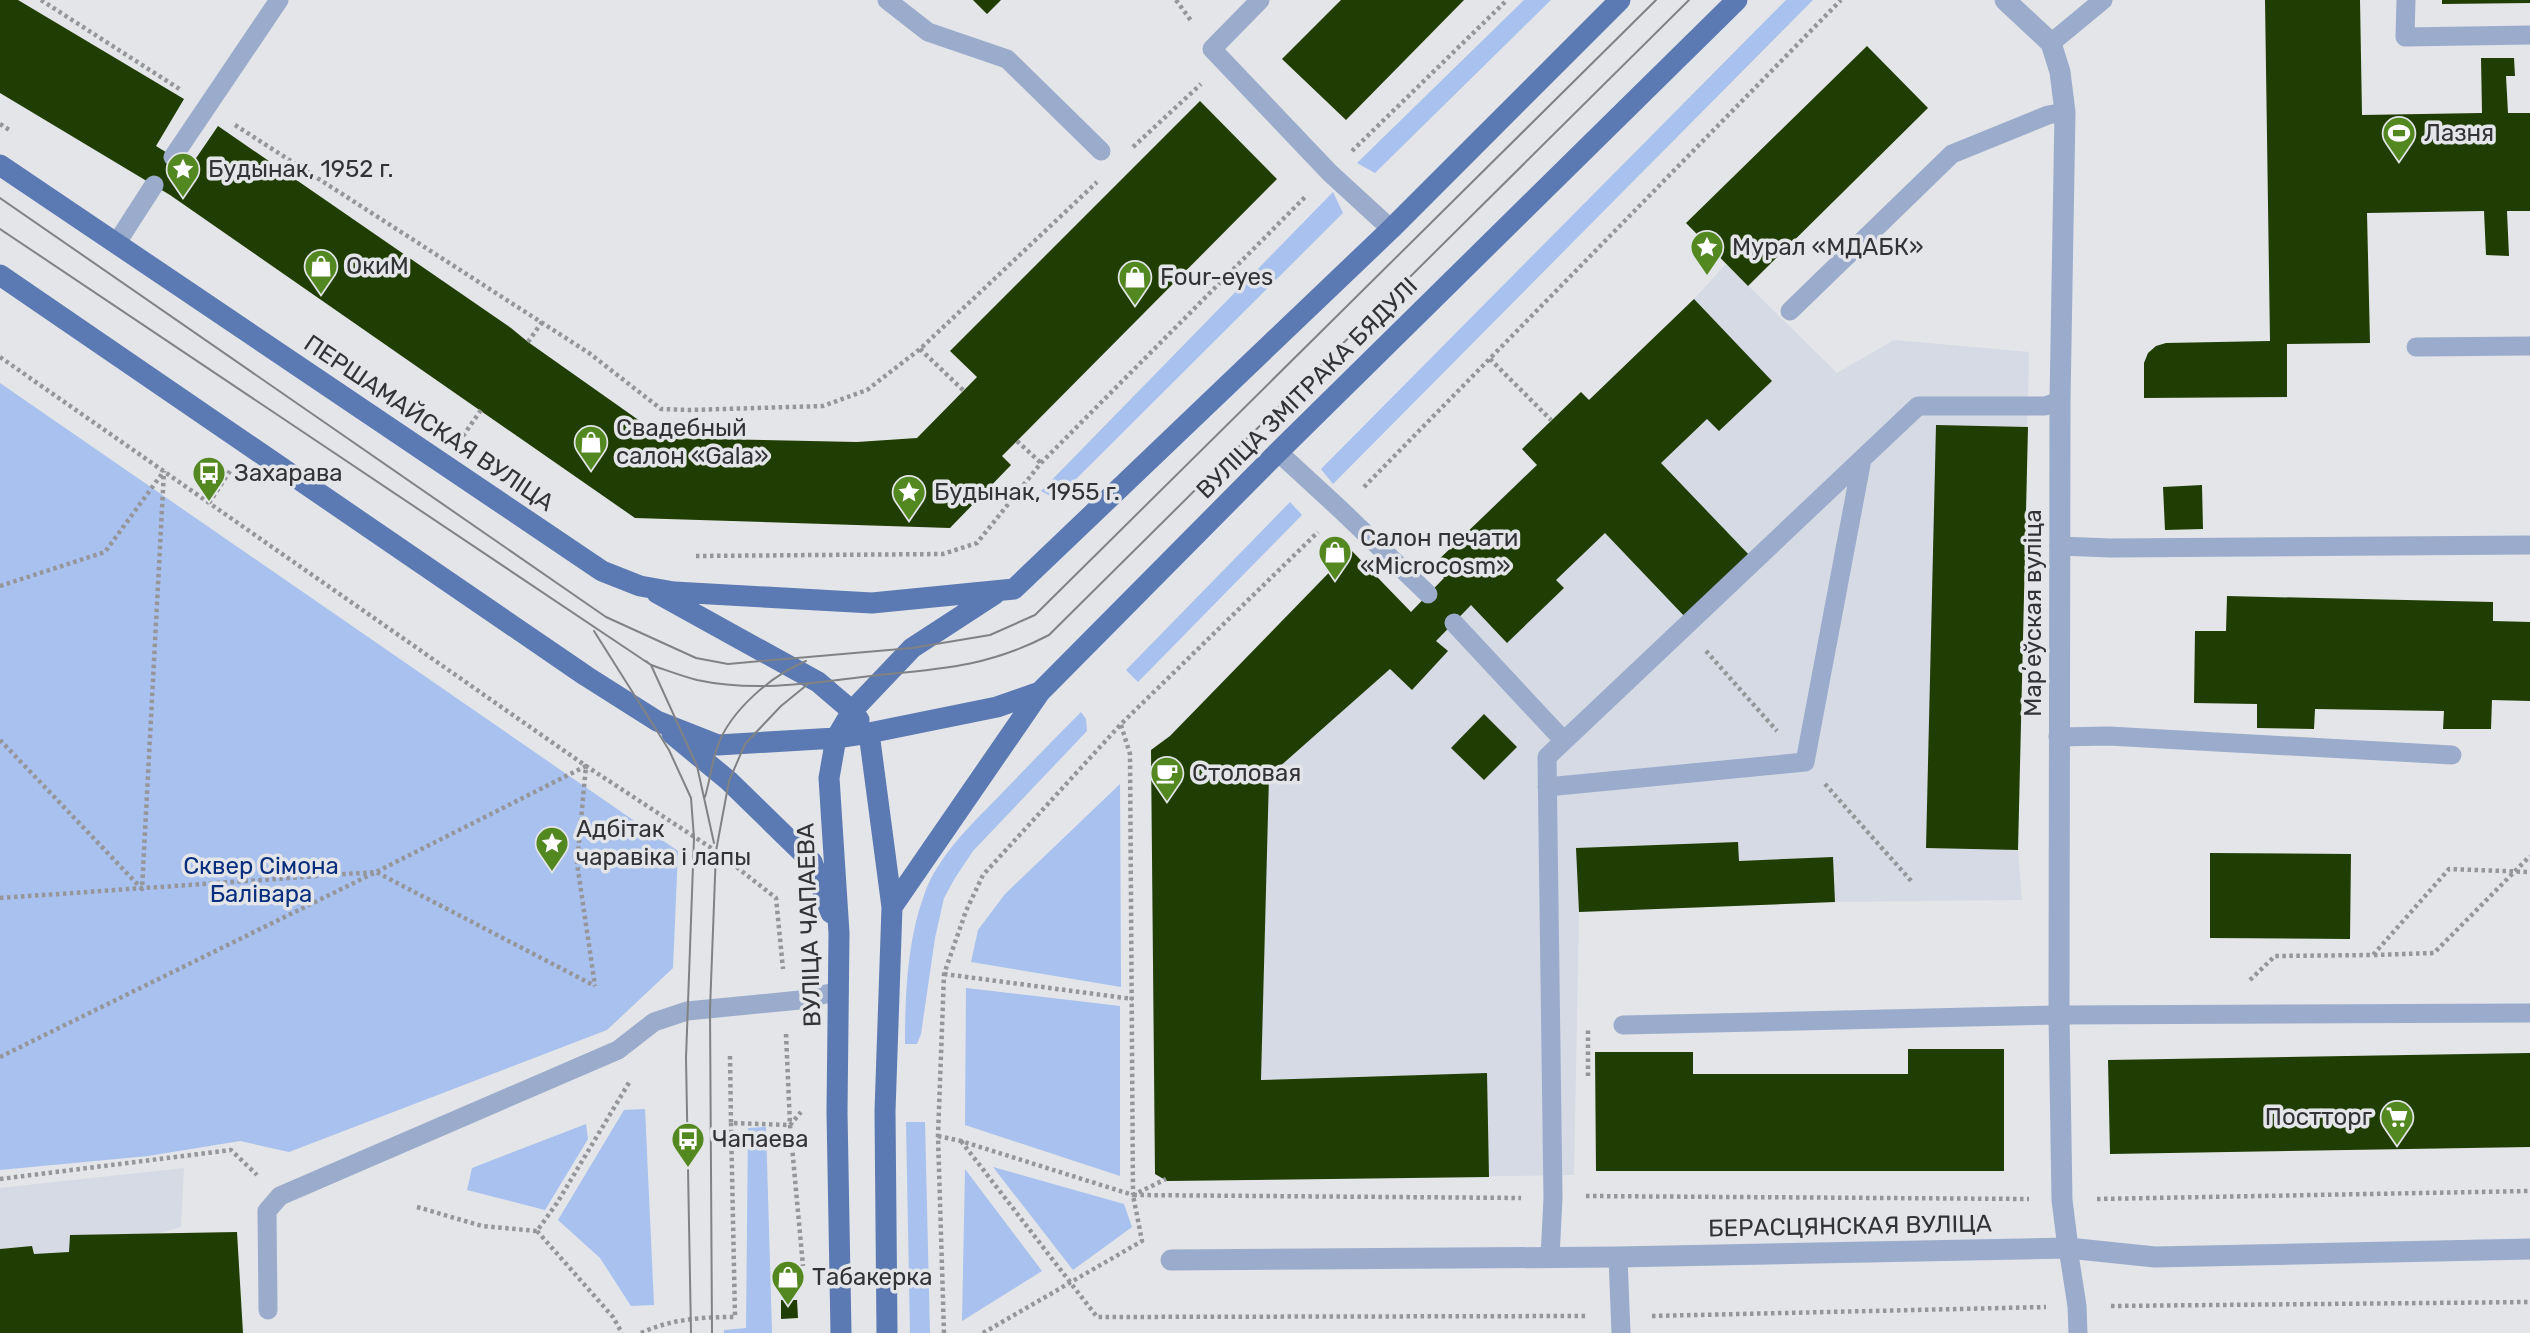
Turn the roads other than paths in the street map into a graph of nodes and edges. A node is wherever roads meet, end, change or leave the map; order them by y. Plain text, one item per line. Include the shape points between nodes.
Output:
1 (279, 0) edge
2 (887, 0) edge
3 (1260, 0) edge
4 (1620, 0) edge
5 (1737, 0) edge
6 (2005, 0) edge
7 (2103, 0) edge
8 (2406, 0) edge
9 (2530, 35) edge
10 (2052, 43) junction
11 (2064, 112) junction
12 (1101, 150) dead end
13 (173, 157) dead end
14 (0, 165) edge
15 (154, 185) dead end
16 (1391, 229) junction
17 (116, 244) junction
18 (0, 275) edge
19 (1790, 311) dead end
20 (2530, 346) edge
21 (2416, 347) dead end
22 (2060, 401) junction
23 (1278, 452) junction
24 (1862, 459) junction
25 (2530, 545) edge
26 (2059, 546) junction
27 (648, 588) junction
28 (1000, 591) junction
29 (1428, 594) dead end
30 (1454, 623) dead end
31 (1041, 692) junction
32 (852, 711) junction
33 (657, 721) junction
34 (869, 733) junction
35 (2058, 737) junction
36 (836, 738) junction
37 (1564, 741) junction
38 (2452, 755) dead end
39 (1547, 787) junction
40 (892, 906) junction
41 (839, 933) junction
42 (839, 991) junction
43 (2530, 1013) edge
44 (2059, 1014) junction
45 (1623, 1025) road end
46 (2068, 1248) junction
47 (2530, 1249) edge
48 (1550, 1257) junction
49 (1618, 1257) junction
50 (1171, 1260) dead end
51 (268, 1310) dead end
52 (1621, 1325) edge
53 (841, 1333) edge
54 (887, 1333) edge
55 (2078, 1333) edge

1 - 13 lane
2 - 12 lane via 928,33 1007,59
3 - 16 lane via 1212,49 1330,173
4 - 16 main road
5 - 23 main road, ВУЛІЦА ЗМІТРАКА БЯДУЛІ
6 - 10 street
7 - 10 lane
8 - 9 lane via 2405,37
10 - 11 street, Марʼеўская вуліца
11 - 19 lane via 1952,153
11 - 22 street, Марʼеўская вуліца
14 - 17 main road, ПЕРШАМАЙСКАЯ ВУЛІЦА
15 - 17 lane
16 - 28 main road via 1014,589
17 - 27 main road, ПЕРШАМАЙСКАЯ ВУЛІЦА via 602,571
18 - 33 main road
20 - 21 lane
22 - 24 lane via 2045,406 1918,406
22 - 26 street, Марʼеўская вуліца
23 - 29 lane
23 - 31 main road, ВУЛІЦА ЗМІТРАКА БЯДУЛІ
24 - 37 lane
24 - 39 lane via 1805,762
25 - 26 lane
26 - 35 street, Марʼеўская вуліца
27 - 28 main road, ПЕРШАМАЙСКАЯ ВУЛІЦА via 872,603
27 - 32 main road via 818,682
28 - 32 main road, ВУЛІЦА ЧАПАЕВА via 912,648
30 - 37 lane
31 - 34 main road, ВУЛІЦА ЗМІТРАКА БЯДУЛІ via 997,707
31 - 40 main road
32 - 34 main road
32 - 36 main road, ВУЛІЦА ЧАПАЕВА
33 - 36 main road via 718,745
33 - 41 main road via 812,862
34 - 36 main road, ВУЛІЦА ЗМІТРАКА БЯДУЛІ
34 - 40 main road
35 - 38 lane
35 - 44 street, Марʼеўская вуліца
36 - 41 main road, ВУЛІЦА ЧАПАЕВА via 829,778
37 - 39 lane via 1547,757
39 - 48 lane
40 - 54 main road via 885,1111
41 - 42 main road, ВУЛІЦА ЧАПАЕВА
42 - 51 lane via 785,1002 687,1011 654,1022 618,1050 280,1196 267,1211
42 - 53 main road, ВУЛІЦА ЧАПАЕВА
43 - 44 lane
44 - 45 lane
44 - 46 street, Марʼеўская вуліца via 2062,1200
46 - 47 street, БЕРАСЦЯНСКАЯ ВУЛІЦА via 2155,1257
46 - 49 street, БЕРАСЦЯНСКАЯ ВУЛІЦА
46 - 55 lane
48 - 49 street, БЕРАСЦЯНСКАЯ ВУЛІЦА
48 - 50 street, БЕРАСЦЯНСКАЯ ВУЛІЦА
49 - 52 lane

